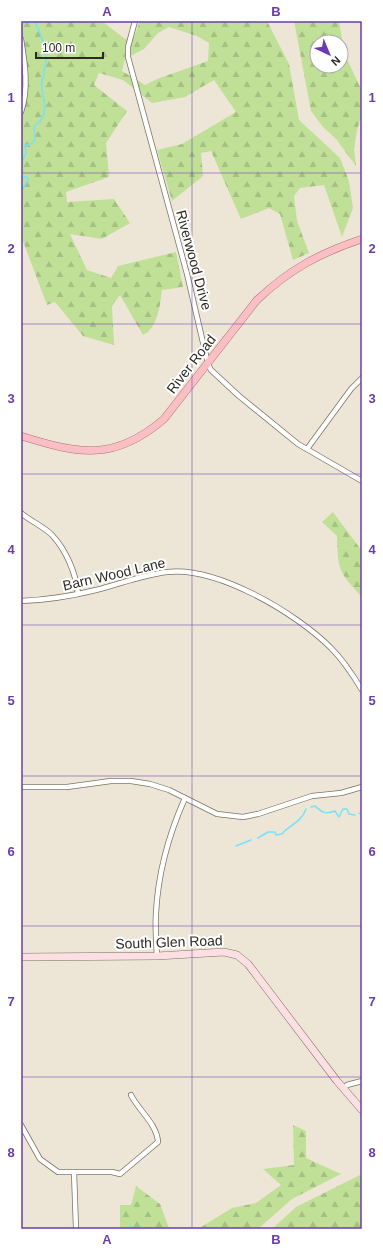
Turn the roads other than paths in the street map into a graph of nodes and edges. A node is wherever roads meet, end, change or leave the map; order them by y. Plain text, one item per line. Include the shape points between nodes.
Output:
1 (135, 21) edge
2 (21, 39) edge
3 (21, 112) edge
4 (362, 239) edge
5 (208, 364) junction
6 (362, 378) edge
7 (21, 436) edge
8 (307, 449) junction
9 (362, 481) edge
10 (21, 513) edge
11 (78, 594) junction
12 (21, 601) edge
13 (362, 690) edge
14 (21, 787) edge
15 (362, 787) edge
16 (185, 798) junction
17 (157, 956) junction
18 (21, 957) edge
19 (362, 1081) edge
20 (343, 1088) junction
21 (131, 1095) dead end
22 (362, 1110) edge
23 (21, 1125) edge
24 (74, 1172) junction
25 (76, 1229) edge

1 - 5 street, Riverwood Drive via 128,57 187,274
2 - 3 street via 26,86
4 - 5 main road, River Road via 314,257 274,284 257,300
5 - 7 main road, River Road via 164,419 152,430 122,446 97,452 81,452
5 - 8 street, Riverwood Drive via 211,370 244,400 279,430
6 - 8 street
8 - 9 street, Riverwood Drive
10 - 11 street via 51,534 62,548 77,581
11 - 12 street, Barn Wood Lane
11 - 13 street, Barn Wood Lane via 132,578 168,572 195,573 218,580 283,610 303,624 332,650
14 - 16 street via 131,781 150,784
15 - 16 street via 340,793 312,796 243,817 217,814
16 - 17 street via 165,853 159,881 155,913
17 - 18 main road, South Glen Road
17 - 20 main road, South Glen Road via 224,952 243,959
19 - 20 street
20 - 22 main road, South Glen Road
21 - 24 street via 154,1127 158,1138 157,1144 120,1174
23 - 24 street via 40,1160 58,1172
24 - 25 street

